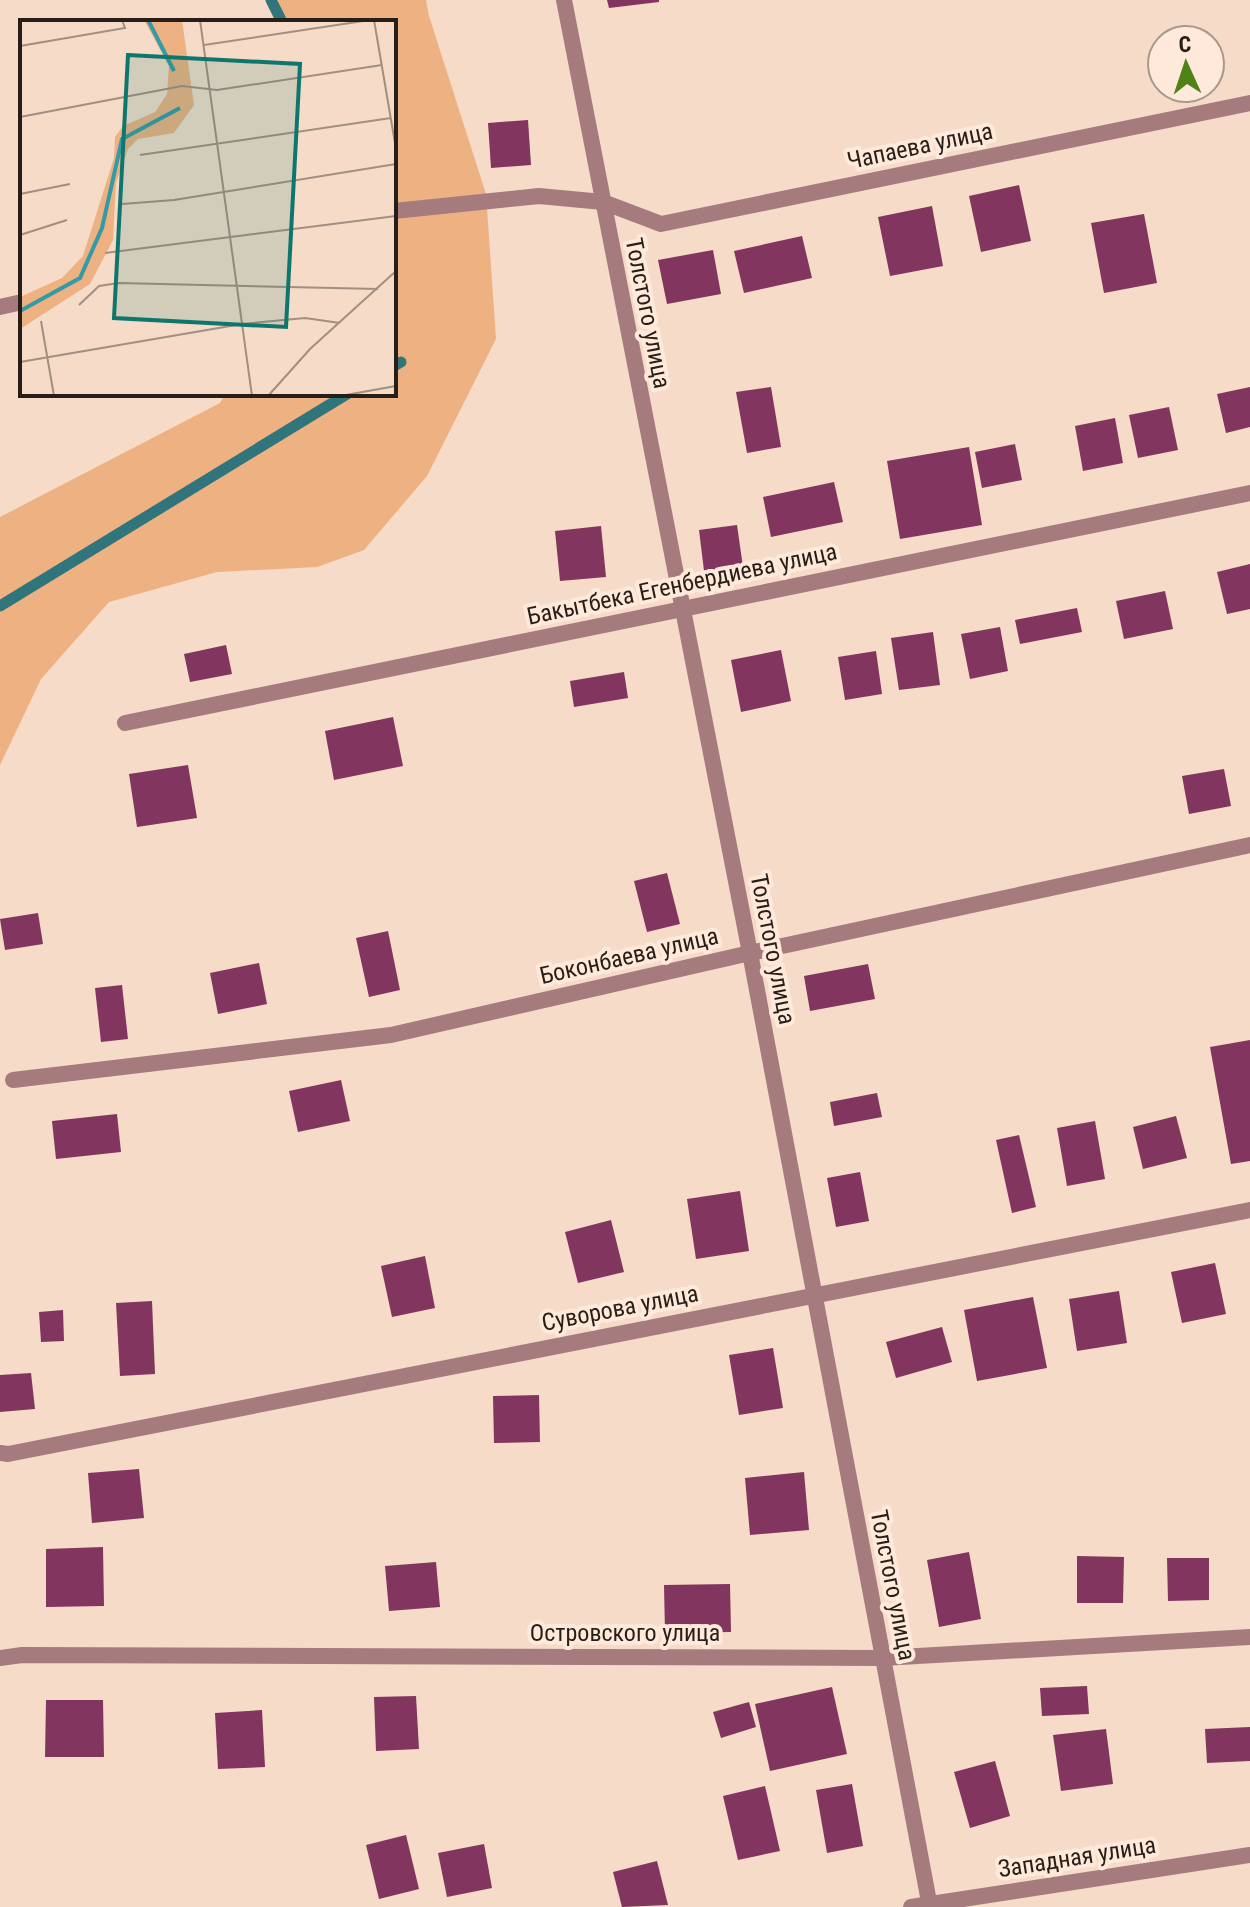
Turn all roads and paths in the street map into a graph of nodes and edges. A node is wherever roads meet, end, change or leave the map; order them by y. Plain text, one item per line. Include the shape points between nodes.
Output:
1 (564, 0) edge
2 (1250, 103) edge
3 (603, 202) junction
4 (396, 211) edge
5 (20, 302) edge
6 (0, 307) edge
7 (1250, 493) edge
8 (681, 608) junction
9 (125, 723) dead end
10 (1250, 845) edge
11 (750, 953) junction
12 (13, 1080) dead end
13 (1250, 1210) edge
14 (813, 1295) junction
15 (0, 1453) edge
16 (1250, 1637) edge
17 (0, 1658) edge
18 (883, 1658) junction
19 (1250, 1855) edge
20 (930, 1905) edge
21 (911, 1907) edge

1 - 3 street, Толстого улица
2 - 3 street, Чапаева улица via 661,224
3 - 4 street, Чапаева улица via 539,196
3 - 8 street, Толстого улица
5 - 6 street
7 - 8 street, Бакытбека Егенбердиева улица
8 - 9 street, Бакытбека Егенбердиева улица
8 - 11 street, Толстого улица
10 - 11 street, Боконбаева улица
11 - 12 street, Боконбаева улица via 391,1035
11 - 14 street, Толстого улица
13 - 14 street, Суворова улица
14 - 15 street, Суворова улица
14 - 18 street, Толстого улица
16 - 18 street, Островского улица
17 - 18 street, Островского улица
18 - 20 street, Толстого улица
19 - 20 street, Западная улица
20 - 21 street, Западная улица

